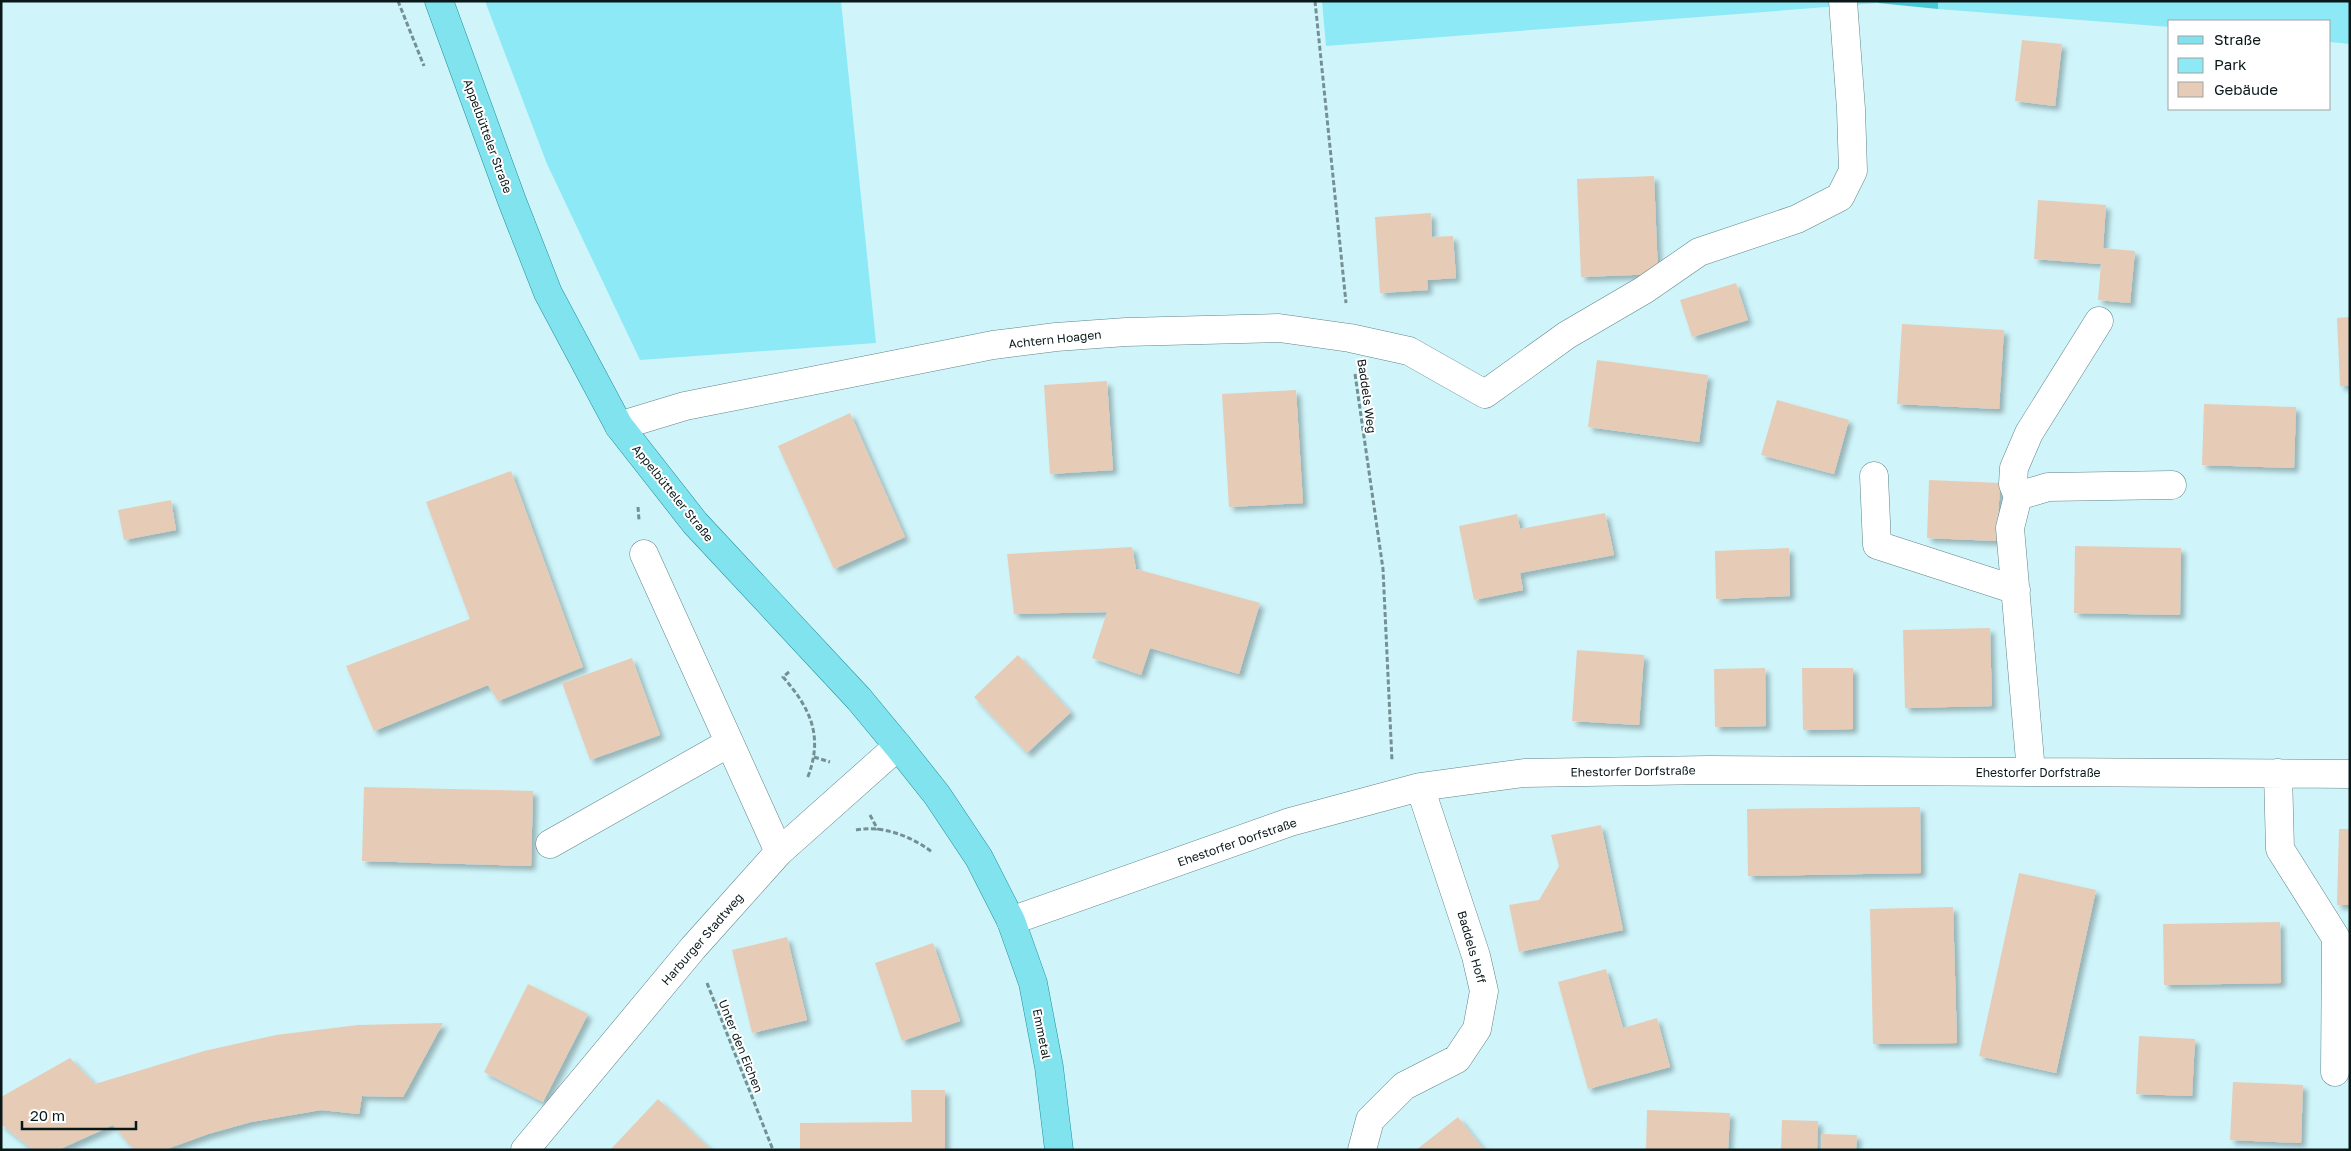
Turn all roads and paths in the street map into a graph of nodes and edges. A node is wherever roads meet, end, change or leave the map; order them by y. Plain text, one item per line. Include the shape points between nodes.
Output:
1 (439, 1) edge
2 (1315, 1) edge
3 (1843, 1) edge
4 (2099, 321) dead end
5 (1350, 338) junction
6 (619, 426) junction
7 (1874, 476) dead end
8 (2172, 485) dead end
9 (2018, 496) junction
10 (644, 554) dead end
11 (2016, 590) junction
12 (814, 650) junction
13 (729, 743) junction
14 (898, 746) junction
15 (2031, 772) junction
16 (2278, 773) junction
17 (2350, 774) edge
18 (804, 787) dead end
19 (1420, 787) junction
20 (1394, 794) junction
21 (850, 832) dead end
22 (550, 844) dead end
23 (779, 852) junction
24 (938, 857) dead end
25 (1011, 921) junction
26 (693, 948) junction
27 (2335, 1072) dead end
28 (525, 1150) edge
29 (773, 1150) edge
30 (1059, 1150) edge
31 (1362, 1150) edge

1 - 6 main road, Appelbütteler Straße via 548,293
2 - 5 path, Baddels Weg
3 - 5 street, Achtern Hoagen via 1853,171 1840,197 1797,219 1699,252 1644,290 1567,335 1485,394 1409,351
4 - 9 street via 2029,433 2014,468 2013,484
5 - 6 street, Achtern Hoagen via 1279,328 1056,337 993,345 685,406
5 - 20 path, Baddels Weg via 1383,569
6 - 12 main road, Appelbütteler Straße via 694,524
7 - 11 street via 1877,545
8 - 9 street via 2048,487
9 - 11 street via 2010,528
10 - 13 street
11 - 15 street
12 - 14 main road, Appelbütteler Straße
12 - 18 path via 783,677 806,707 813,724 814,757
13 - 22 street
13 - 23 street
14 - 23 street, Harburger Stadtweg
14 - 25 main road, Appelbütteler Straße via 937,795 979,858
15 - 16 street, Ehestorfer Dorfstraße
15 - 19 street, Ehestorfer Dorfstraße via 1524,772
16 - 17 street, Ehestorfer Dorfstraße
16 - 27 street via 2280,849 2336,938
19 - 20 street, Ehestorfer Dorfstraße
19 - 31 street, Baddels Hoff via 1476,956 1484,991 1477,1028 1457,1059 1404,1086 1370,1120
20 - 25 street, Ehestorfer Dorfstraße via 1290,822
21 - 24 path via 893,832
23 - 26 street, Harburger Stadtweg
25 - 30 main road, Emmetal via 1032,983 1049,1067
26 - 28 street, Harburger Stadtweg
26 - 29 path, Unter den Eichen

